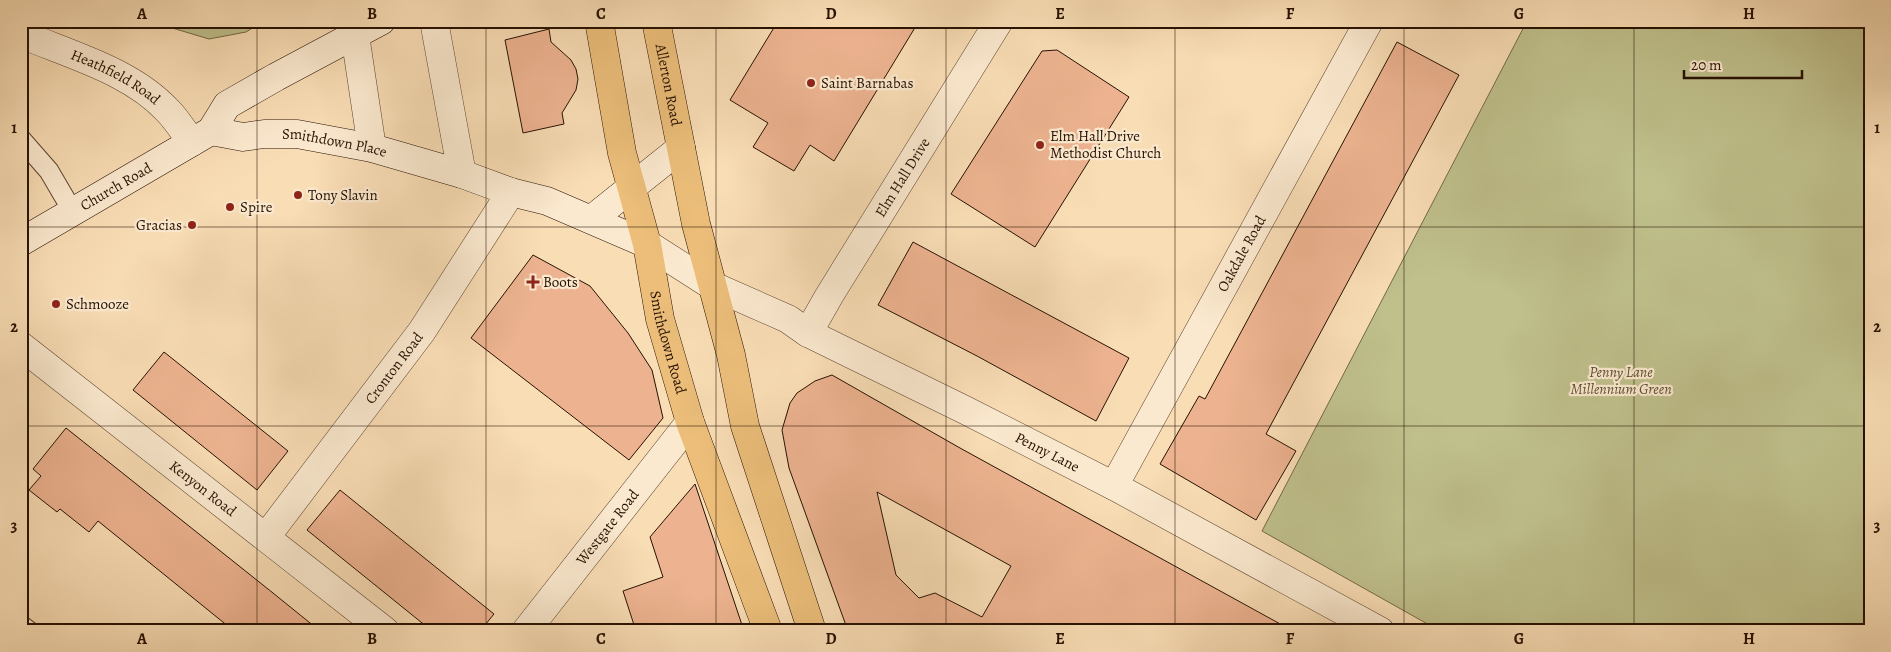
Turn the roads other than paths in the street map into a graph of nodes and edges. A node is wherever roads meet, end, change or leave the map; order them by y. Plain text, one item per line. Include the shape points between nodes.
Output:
1 (380, 21) edge
2 (434, 21) edge
3 (656, 21) edge
4 (998, 21) edge
5 (1369, 21) edge
6 (600, 32) edge
7 (21, 34) edge
8 (355, 35) junction
9 (202, 136) junction
10 (21, 139) edge
11 (372, 148) junction
12 (681, 148) junction
13 (462, 174) junction
14 (632, 187) junction
15 (511, 192) junction
16 (73, 212) junction
17 (592, 219) junction
18 (21, 242) edge
19 (647, 244) junction
20 (711, 286) junction
21 (808, 333) junction
22 (21, 346) edge
23 (690, 422) junction
24 (1114, 486) junction
25 (266, 536) junction
26 (21, 625) edge
27 (29, 631) edge
28 (385, 631) edge
29 (526, 631) edge
30 (768, 631) edge
31 (812, 631) edge
32 (1380, 631) edge

1 - 8 street
2 - 13 street
3 - 12 highway, Allerton Road
4 - 21 street, Elm Hall Drive
5 - 24 street, Oakdale Road
6 - 14 highway, Smithdown Road via 622,153
7 - 9 street, Heathfield Road via 127,78
8 - 9 street via 227,106
8 - 11 street
9 - 11 street, Smithdown Place via 298,134
9 - 16 street, Church Road
10 - 16 lane via 49,172
11 - 13 street, Smithdown Place
12 - 14 street
12 - 20 highway
13 - 15 street, Smithdown Place
14 - 17 street
14 - 19 highway, Smithdown Road
15 - 17 street, Smithdown Place via 547,201
15 - 25 street, Cronton Road via 422,331
16 - 18 street, Church Road
17 - 19 street, Smithdown Place
19 - 20 street, Smithdown Place
19 - 23 highway, Smithdown Road via 660,319
20 - 21 street, Penny Lane via 788,320
20 - 31 highway via 731,355 745,426
21 - 24 street, Penny Lane
22 - 25 street, Kenyon Road
23 - 29 street, Westgate Road
23 - 30 highway, Smithdown Road
24 - 32 street, Penny Lane
25 - 28 street, Kenyon Road
26 - 27 lane

